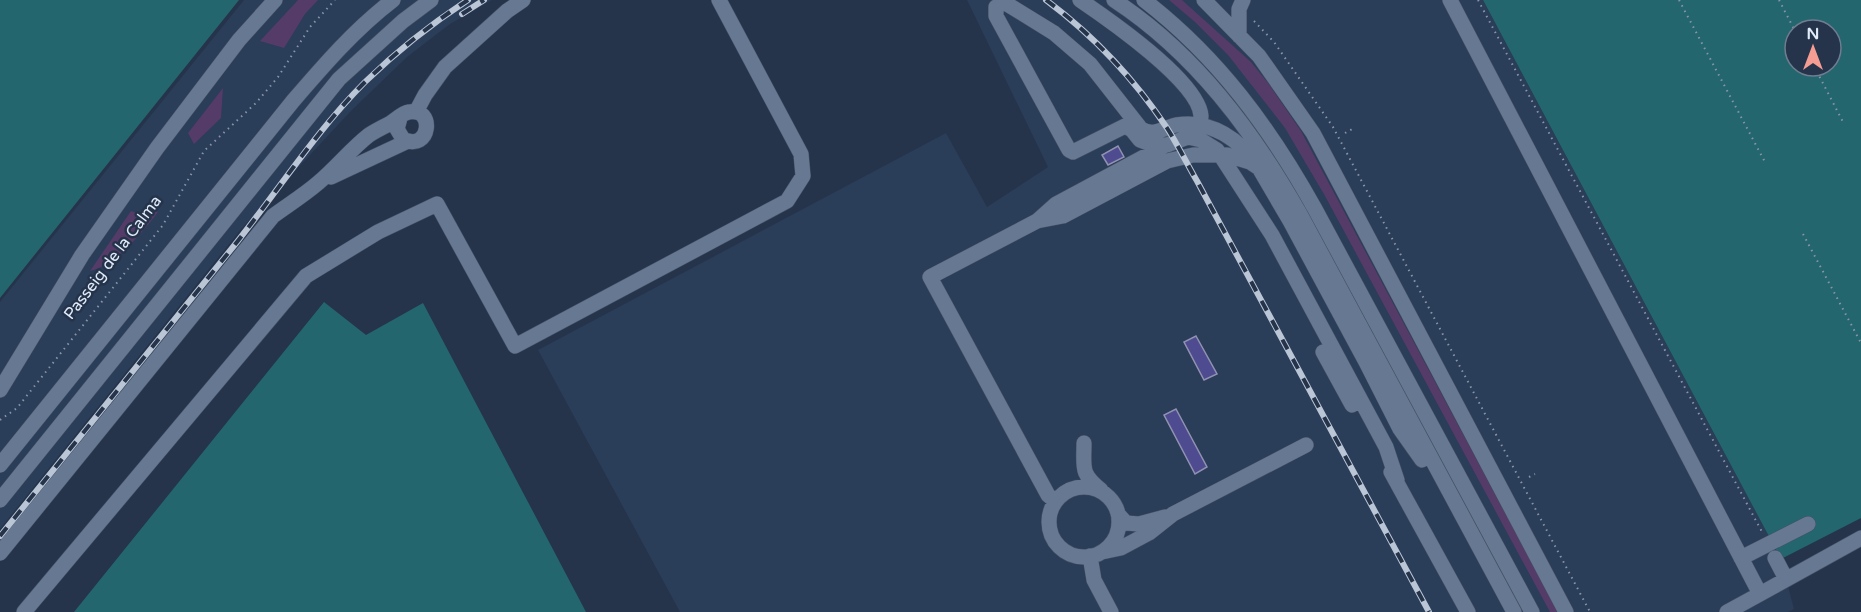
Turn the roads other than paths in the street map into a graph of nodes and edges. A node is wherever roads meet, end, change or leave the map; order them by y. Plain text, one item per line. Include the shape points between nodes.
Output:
1 (275, 0) edge
2 (393, 0) edge
3 (431, 0) edge
4 (523, 0) edge
5 (719, 0) edge
6 (1080, 0) edge
7 (1114, 0) edge
8 (1144, 0) edge
9 (1450, 0) edge
10 (1208, 1) edge
11 (1241, 4) edge
12 (1239, 36) junction
13 (416, 112) junction
14 (400, 118) junction
15 (1200, 125) junction
16 (1188, 137) junction
17 (408, 141) junction
18 (1167, 144) junction
19 (1221, 155) junction
20 (1152, 161) junction
21 (1258, 168) junction
22 (317, 184) junction
23 (1314, 312) junction
24 (1323, 352) dead end
25 (1367, 364) junction
26 (0, 390) edge
27 (1084, 442) dead end
28 (1306, 445) dead end
29 (0, 465) edge
30 (1397, 480) junction
31 (1103, 492) junction
32 (0, 500) edge
33 (1453, 500) junction
34 (1055, 501) junction
35 (1118, 514) junction
36 (1173, 514) junction
37 (1808, 524) dead end
38 (1861, 538) edge
39 (1772, 551) junction
40 (0, 553) edge
41 (1096, 554) junction
42 (1741, 558) junction
43 (1786, 579) junction
44 (1760, 594) junction
45 (24, 612) edge
46 (1111, 612) edge
47 (1468, 612) edge
48 (1514, 612) edge
49 (1532, 612) edge
50 (1566, 612) edge
51 (1727, 612) edge

1 - 26 street, Passeig de la Calma via 239,40 151,156 82,255
2 - 29 street via 349,39 293,100
3 - 32 street via 339,79
4 - 13 street via 446,67
5 - 45 street via 801,154 803,176 787,201 515,346 436,204 378,232 306,276
6 - 15 street via 1164,63 1200,110
7 - 33 street via 1184,57 1227,104 1263,152
8 - 49 street via 1203,53 1244,98 1277,144
9 - 42 street
10 - 12 street
11 - 12 street
12 - 50 street via 1259,56 1313,132
13 - 14 street
13 - 17 street via 425,118 427,130 418,141
14 - 17 street via 399,133
14 - 22 street via 370,135
15 - 16 street
15 - 18 street via 1181,124 1159,132 1141,129 1090,64 1054,33 1007,4 996,7 996,16 1069,150 1073,152 1125,126 1147,143
15 - 21 street via 1240,144
16 - 18 street
16 - 19 street via 1212,146
17 - 22 street
18 - 20 street
19 - 20 street
19 - 21 street via 1236,157
19 - 23 street via 1267,226
20 - 34 street via 1063,216 1037,221 930,277 1048,495
21 - 25 street
22 - 40 street via 273,216
23 - 25 street via 1332,316
23 - 30 street via 1386,447
24 - 30 street
25 - 33 street via 1400,429
27 - 31 street via 1085,474
28 - 36 street
30 - 47 street
31 - 34 street via 1082,486
31 - 35 street
33 - 48 street
34 - 41 street via 1049,515 1052,537 1068,553
35 - 36 street via 1126,523 1134,524
35 - 41 street via 1117,535
36 - 41 street via 1121,548
37 - 39 street
38 - 43 street
39 - 42 street
39 - 43 street
41 - 46 street via 1094,580
42 - 44 street
43 - 44 street
44 - 51 street

